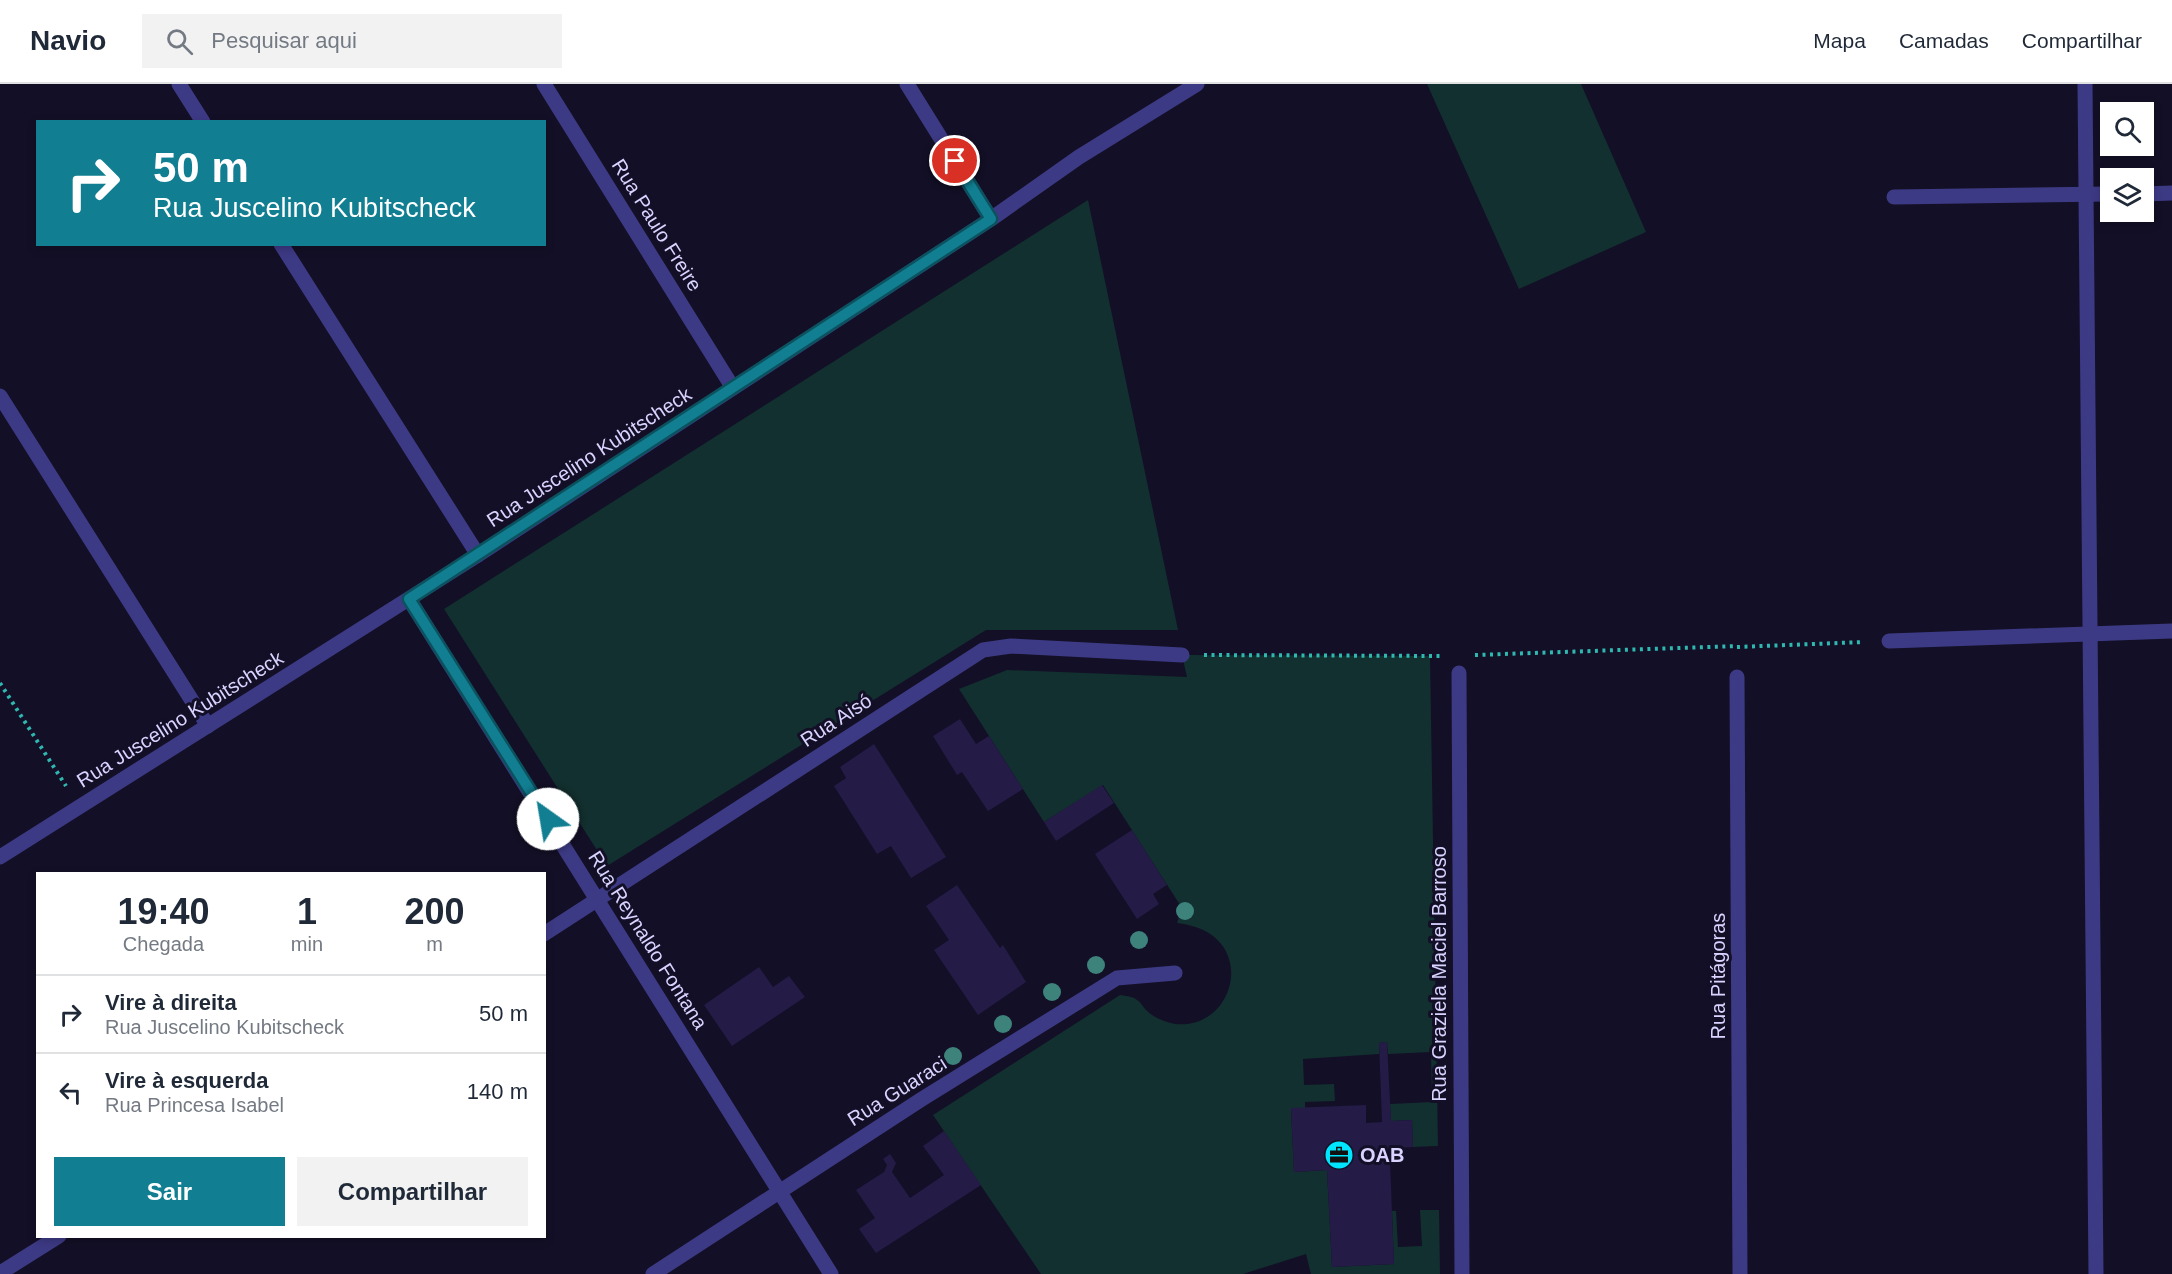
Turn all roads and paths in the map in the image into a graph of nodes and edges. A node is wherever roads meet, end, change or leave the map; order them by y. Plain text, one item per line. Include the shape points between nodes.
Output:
1 (179, 84) edge
2 (544, 84) edge
3 (907, 84) edge
4 (1197, 84) edge
5 (2085, 84) edge
6 (202, 120) edge
7 (2172, 193) edge
8 (2100, 194) edge
9 (2154, 194) edge
10 (2087, 195) junction
11 (1894, 197) dead end
12 (991, 219) junction
13 (282, 246) edge
14 (733, 388) junction
15 (0, 396) edge
16 (478, 555) junction
17 (409, 599) junction
18 (2172, 631) edge
19 (2088, 634) junction
20 (1889, 641) joint
21 (1737, 646) junction
22 (1182, 655) joint
23 (1459, 655) junction
24 (1459, 673) joint
25 (1737, 678) joint
26 (0, 683) edge
27 (208, 726) junction
28 (79, 807) junction
29 (0, 857) edge
30 (598, 899) junction
31 (546, 933) edge
32 (1175, 973) dead end
33 (780, 1190) junction
34 (56, 1238) edge
35 (0, 1273) edge
36 (653, 1274) edge
37 (831, 1274) edge
38 (1462, 1274) edge
39 (1740, 1274) edge
40 (2096, 1274) edge

1 - 6 street
2 - 14 street, Rua Paulo Freire
3 - 12 street
4 - 12 street, Rua Juscelino Kubitscheck via 1079,157
5 - 10 street
7 - 9 street
8 - 10 street
10 - 11 street
10 - 19 street
12 - 14 street, Rua Juscelino Kubitscheck
13 - 16 street
14 - 16 street, Rua Juscelino Kubitscheck
15 - 27 street
16 - 17 street, Rua Juscelino Kubitscheck
17 - 27 street, Rua Juscelino Kubitscheck
17 - 30 street, Rua Reynaldo Fontana
18 - 19 street
19 - 20 street
19 - 40 street
20 - 21 path
21 - 23 path
21 - 25 path
22 - 23 path
22 - 30 street, Rua Aisó via 1011,646 983,650
23 - 24 path
24 - 38 street, Rua Graziela Maciel Barroso
25 - 39 street, Rua Pitágoras
26 - 28 path
27 - 28 street, Rua Juscelino Kubitscheck
28 - 29 street, Rua Juscelino Kubitscheck
30 - 31 street, Rua Aisó
30 - 33 street, Rua Reynaldo Fontana
32 - 33 street, Rua Guaraci via 1117,978
33 - 36 street, Rua Guaraci
33 - 37 street, Rua Reynaldo Fontana
34 - 35 street

